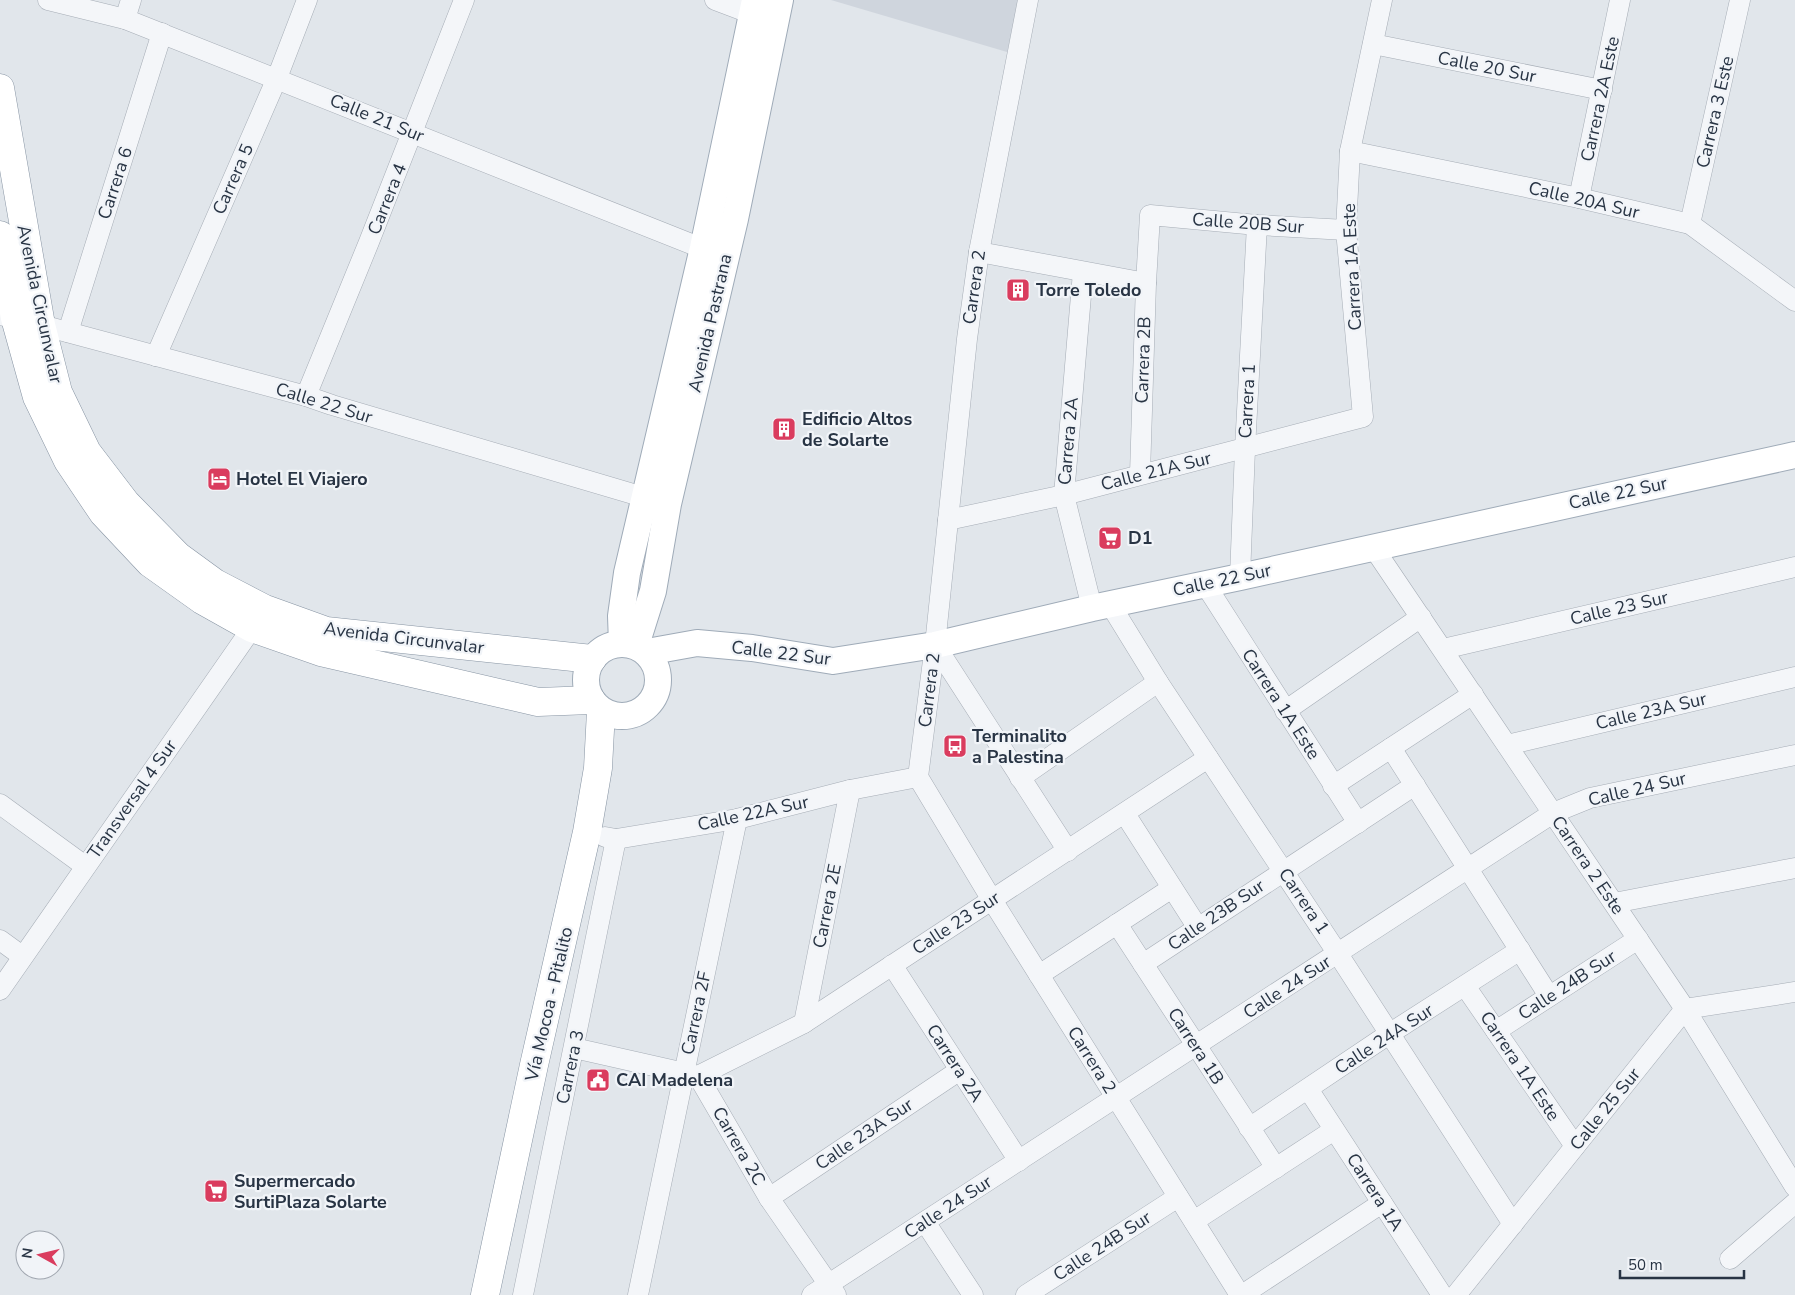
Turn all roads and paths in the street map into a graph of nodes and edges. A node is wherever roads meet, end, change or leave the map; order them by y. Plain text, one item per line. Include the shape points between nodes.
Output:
1 (48, 0) edge
2 (307, 0) edge
3 (464, 0) edge
4 (715, 0) edge
5 (1028, 0) edge
6 (1382, 0) edge
7 (1620, 0) edge
8 (1740, 0) edge
9 (766, 8) edge
10 (128, 9) edge
11 (162, 33) junction
12 (1373, 44) junction
13 (277, 78) junction
14 (0, 88) edge
15 (1602, 90) junction
16 (413, 133) junction
17 (1350, 151) junction
18 (1579, 198) junction
19 (1150, 215) joint
20 (1690, 224) junction
21 (1257, 225) junction
22 (1346, 230) junction
23 (0, 235) edge
24 (978, 252) junction
25 (714, 253) junction
26 (1083, 272) junction
27 (1146, 283) junction
28 (1795, 301) edge
29 (7, 317) edge
30 (41, 325) junction
31 (68, 332) junction
32 (156, 356) junction
33 (306, 396) junction
34 (1363, 417) joint
35 (1245, 449) junction
36 (1795, 455) edge
37 (1140, 474) junction
38 (1064, 495) junction
39 (657, 501) junction
40 (948, 520) junction
41 (1373, 547) junction
42 (1795, 567) edge
43 (1240, 577) junction
44 (1205, 584) junction
45 (1101, 606) junction
46 (1421, 617) junction
47 (258, 618) junction
48 (935, 645) junction
49 (1443, 649) junction
50 (640, 652) junction
51 (592, 659) junction
52 (1795, 678) edge
53 (1158, 682) junction
54 (1473, 694) junction
55 (604, 710) junction
56 (1285, 710) junction
57 (1507, 745) junction
58 (1391, 748) junction
59 (1795, 755) edge
60 (1208, 758) junction
61 (918, 776) junction
62 (1020, 778) junction
63 (1333, 786) junction
64 (1415, 786) junction
65 (850, 790) junction
66 (0, 804) edge
67 (1553, 813) junction
68 (1124, 814) junction
69 (736, 819) junction
70 (1358, 823) junction
71 (587, 832) junction
72 (616, 839) junction
73 (1068, 851) junction
74 (85, 866) junction
75 (1795, 868) edge
76 (1468, 869) junction
77 (1283, 870) junction
78 (1172, 888) junction
79 (992, 900) junction
80 (1614, 903) junction
81 (1117, 924) junction
82 (1198, 928) junction
83 (1638, 938) junction
84 (0, 940) edge
85 (1520, 950) junction
86 (1338, 954) junction
87 (22, 956) junction
88 (1143, 964) junction
89 (892, 965) junction
90 (1039, 975) junction
91 (1466, 986) junction
92 (0, 990) edge
93 (1795, 992) edge
94 (1549, 996) junction
95 (1685, 1010) junction
96 (804, 1023) junction
97 (1496, 1031) junction
98 (1389, 1034) junction
99 (1196, 1046) junction
100 (574, 1048) junction
101 (960, 1070) junction
102 (691, 1074) junction
103 (1308, 1089) junction
104 (1116, 1098) junction
105 (1249, 1128) junction
106 (1334, 1130) junction
107 (1575, 1146) junction
108 (1019, 1161) junction
109 (1276, 1168) junction
110 (1795, 1187) edge
111 (1178, 1197) junction
112 (769, 1198) junction
113 (1382, 1203) junction
114 (1795, 1203) edge
115 (1194, 1221) junction
116 (925, 1222) junction
117 (1514, 1224) junction
118 (1730, 1259) dead end
119 (832, 1290) edge
120 (485, 1295) edge
121 (523, 1295) edge
122 (638, 1295) edge
123 (812, 1295) edge
124 (974, 1295) edge
125 (1026, 1295) edge
126 (1241, 1295) edge
127 (1442, 1295) edge
128 (1456, 1295) edge

1 - 10 street, Calle 21 Sur
2 - 13 street, Carrera 5
3 - 16 street, Carrera 4
4 - 9 street
5 - 24 street, Carrera 2
6 - 12 street, Carrera 1A Este
7 - 15 street, Carrera 2A Este
8 - 20 street, Carrera 3 Este
9 - 25 main road, Avenida Pastrana via 735,218
10 - 11 street, Calle 21 Sur
11 - 13 street, Calle 21 Sur
11 - 31 street, Carrera 6
12 - 15 street, Calle 20 Sur
12 - 17 street, Carrera 1A Este
13 - 16 street, Calle 21 Sur
13 - 32 street, Carrera 5
14 - 30 highway, Avenida Circunvalar
15 - 18 street, Carrera 2A Este
16 - 25 street, Calle 21 Sur
16 - 33 street, Carrera 4
17 - 18 street, Calle 20A Sur
17 - 22 street, Carrera 1A Este
18 - 20 street, Calle 20A Sur
19 - 21 street, Calle 20B Sur
19 - 27 street, Carrera 2B
20 - 28 street, Calle 20A Sur
21 - 22 street, Calle 20B Sur
21 - 35 street, Carrera 1
22 - 34 street, Carrera 1A Este
23 - 29 highway, Avenida Circunvalar
24 - 26 street
24 - 40 street, Carrera 2
25 - 39 main road, Avenida Pastrana
26 - 27 street
26 - 38 street, Carrera 2A
27 - 37 street, Carrera 2B
29 - 30 street, Calle 22 Sur
29 - 47 highway, Avenida Circunvalar via 37,397 68,461 103,513 150,563 202,600
30 - 31 street, Calle 22 Sur
30 - 47 highway, Avenida Circunvalar via 58,392 88,452 126,504 178,556
31 - 32 street, Calle 22 Sur
32 - 33 street, Calle 22 Sur
33 - 39 street, Calle 22 Sur
34 - 35 street, Calle 21A Sur
35 - 37 street, Calle 21A Sur
35 - 43 street, Carrera 1
36 - 41 main road, Calle 22 Sur
37 - 38 street, Calle 21A Sur
38 - 40 street, Calle 21A Sur
38 - 45 street, Carrera 2A
39 - 50 main road, Avenida Pastrana via 653,591
40 - 48 street, Carrera 2
41 - 43 main road, Calle 22 Sur
41 - 46 street, Carrera 2 Este
42 - 49 street, Calle 23 Sur
43 - 44 main road, Calle 22 Sur
44 - 45 main road, Calle 22 Sur
44 - 56 street, Carrera 1A Este
45 - 48 main road, Calle 22 Sur
45 - 53 street, Carrera 1
46 - 49 street, Carrera 2 Este
46 - 56 street
47 - 51 highway, Avenida Circunvalar via 326,631
47 - 55 highway, Avenida Circunvalar via 321,652 538,702
47 - 74 street, Transversal 4 Sur
48 - 50 main road, Calle 22 Sur via 833,661 696,643
48 - 61 street, Carrera 2
48 - 62 street
49 - 54 street, Carrera 2 Este
50 - 51 main road via 605,647
50 - 55 main road via 659,684 652,702 638,714
51 - 55 main road via 585,680
52 - 57 street, Calle 23A Sur
53 - 60 street, Carrera 1
53 - 62 street
54 - 57 street, Carrera 2 Este
54 - 58 street
55 - 71 highway, Vía Mocoa - Pitalito
56 - 63 street, Carrera 1A Este
57 - 67 street, Carrera 2 Este
58 - 63 street
58 - 64 street
59 - 67 street, Calle 24 Sur via 1590,798
60 - 68 street, Calle 23 Sur
60 - 77 street, Carrera 1
61 - 65 street, Calle 22A Sur
61 - 79 street, Carrera 2
62 - 73 street
63 - 70 street, Carrera 1A Este
64 - 70 street, Calle 23B Sur
64 - 76 street
65 - 69 street, Calle 22A Sur
65 - 96 street, Carrera 2E
66 - 74 street
67 - 76 street, Calle 24 Sur
67 - 80 street, Carrera 2 Este
68 - 73 street, Calle 23 Sur
68 - 78 street
69 - 72 street, Calle 22A Sur
69 - 102 street, Carrera 2F
70 - 77 street, Calle 23B Sur
71 - 72 street, Calle 22A Sur
71 - 120 highway, Vía Mocoa - Pitalito
72 - 100 street, Carrera 3
73 - 79 street, Calle 23 Sur
74 - 87 street, Transversal 4 Sur
75 - 80 street
76 - 85 street
76 - 86 street, Calle 24 Sur
77 - 82 street, Calle 23B Sur
77 - 86 street, Carrera 1
78 - 81 street
78 - 82 street
79 - 89 street, Calle 23 Sur
79 - 90 street, Carrera 2
80 - 83 street, Carrera 2 Este
81 - 88 street, Carrera 1B
81 - 90 street
82 - 88 street, Calle 23B Sur
83 - 94 street, Calle 24B Sur
83 - 95 street, Carrera 2 Este
84 - 87 street
85 - 91 street, Calle 24A Sur
85 - 94 street
86 - 98 street, Carrera 1
86 - 99 street, Calle 24 Sur
87 - 92 street, Transversal 4 Sur
88 - 99 street, Carrera 1B
89 - 96 street, Calle 23 Sur
89 - 101 street, Carrera 2A
90 - 104 street, Carrera 2
91 - 97 street, Carrera 1A Este
91 - 98 street, Calle 24A Sur
93 - 95 street
94 - 97 street, Calle 24B Sur
95 - 107 street, Calle 25 Sur
95 - 110 street, Carrera 2 Este
96 - 102 street, Calle 23 Sur
97 - 107 street, Carrera 1A Este
98 - 103 street, Calle 24A Sur
98 - 117 street, Carrera 1
99 - 104 street, Calle 24 Sur
99 - 105 street, Carrera 1B
100 - 102 street
100 - 121 street, Carrera 3
101 - 108 street, Carrera 2A
101 - 112 street, Calle 23A Sur
102 - 112 street, Carrera 2C
102 - 122 street, Carrera 2F
103 - 105 street, Calle 24A Sur
103 - 106 street, Carrera 1A
104 - 108 street, Calle 24 Sur
104 - 111 street, Carrera 2
105 - 109 street, Carrera 1B
106 - 109 street
106 - 113 street, Carrera 1A
107 - 117 street, Calle 25 Sur
108 - 116 street, Calle 24 Sur
109 - 115 street
111 - 115 street, Carrera 2
111 - 125 street, Calle 24B Sur
112 - 119 street, Carrera 2C
113 - 126 street
113 - 127 street, Carrera 1A
114 - 118 street
115 - 126 street, Carrera 2
116 - 119 street, Calle 24 Sur
116 - 124 street
117 - 128 street, Calle 25 Sur
119 - 123 street, Calle 24 Sur

